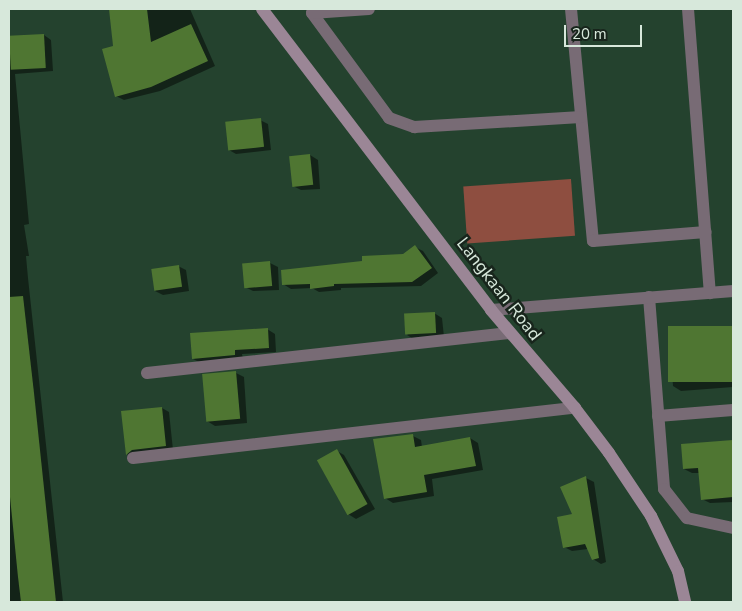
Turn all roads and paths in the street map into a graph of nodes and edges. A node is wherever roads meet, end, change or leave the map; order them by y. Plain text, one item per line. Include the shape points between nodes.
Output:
1 (262, 9) edge
2 (369, 9) edge
3 (571, 9) edge
4 (688, 9) edge
5 (581, 117) junction
6 (706, 232) junction
7 (733, 291) edge
8 (710, 293) junction
9 (649, 297) junction
10 (491, 310) junction
11 (509, 333) junction
12 (147, 373) dead end
13 (574, 408) junction
14 (733, 410) edge
15 (658, 416) junction
16 (133, 458) dead end
17 (733, 528) edge
18 (685, 602) edge

1 - 10 street, Langkaan Road
2 - 5 street via 312,13 389,118 414,127
3 - 5 street
4 - 6 street
5 - 6 street via 592,241
6 - 8 street
7 - 8 street
8 - 9 street
9 - 10 street
9 - 15 street
10 - 11 street, Langkaan Road
11 - 12 street
11 - 13 street, Langkaan Road
13 - 16 street
13 - 18 street, Langkaan Road via 651,516 678,571
14 - 15 street
15 - 17 street via 664,489 687,518

